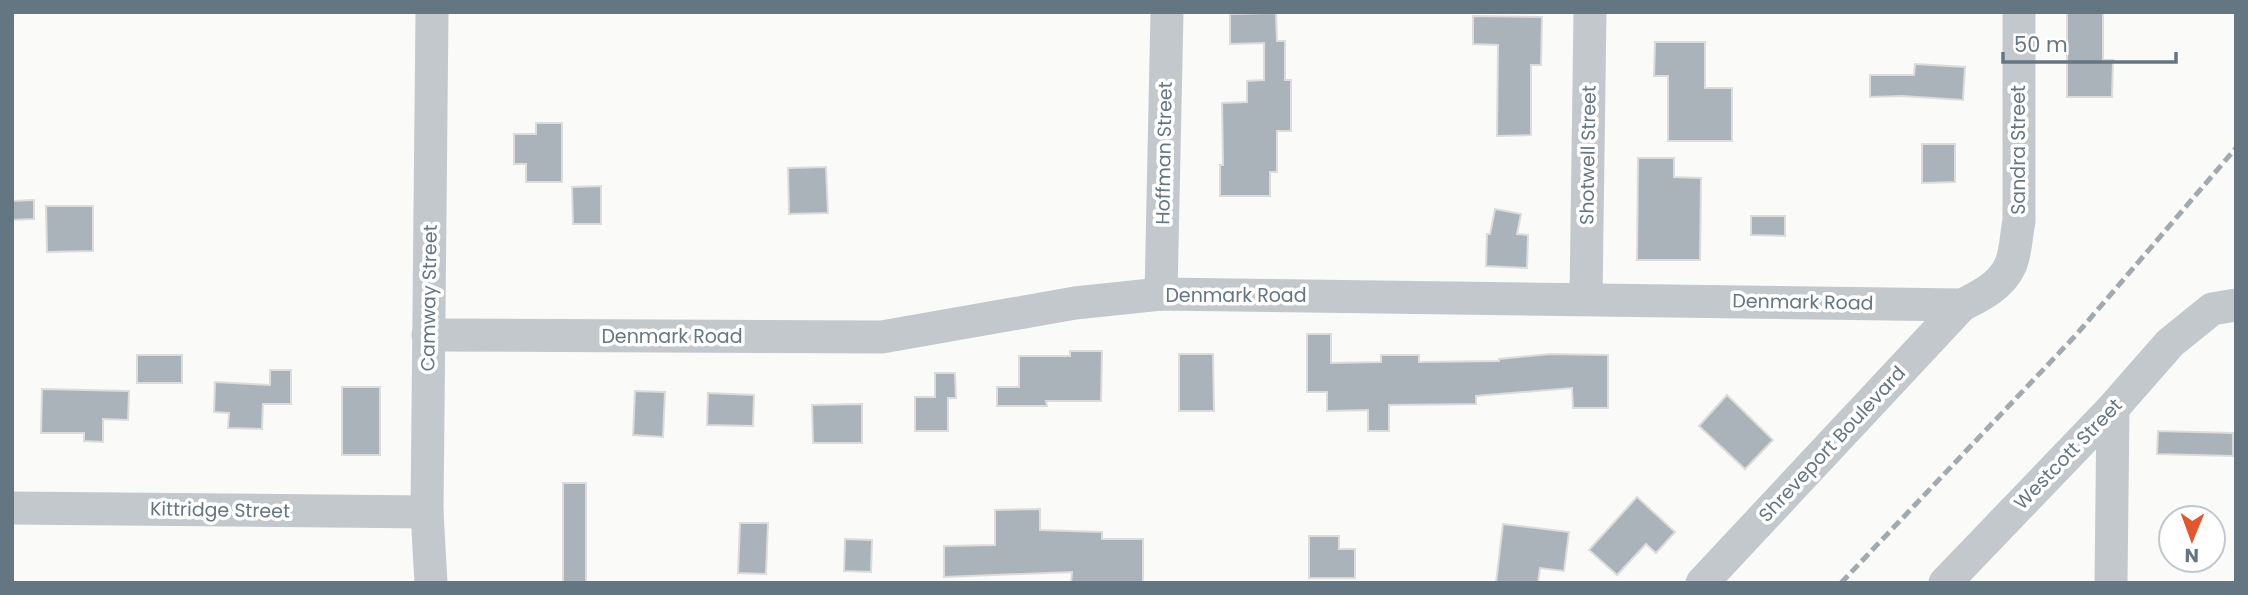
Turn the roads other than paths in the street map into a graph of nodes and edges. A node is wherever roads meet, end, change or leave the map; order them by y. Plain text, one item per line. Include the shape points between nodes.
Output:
1 (432, 12) edge
2 (1167, 12) edge
3 (1590, 12) edge
4 (2019, 12) edge
5 (1161, 295) junction
6 (1586, 298) junction
7 (1962, 305) junction
8 (2236, 305) edge
9 (428, 335) junction
10 (2113, 408) junction
11 (12, 508) edge
12 (427, 512) junction
13 (430, 583) edge
14 (1702, 583) edge
15 (1945, 583) edge
16 (2110, 583) edge

1 - 9 street, Camway Street
2 - 5 street, Hoffman Street
3 - 6 street, Shotwell Street
4 - 7 street, Sandra Street via 2019,221 2010,267 1987,292
5 - 6 street, Denmark Road
5 - 9 street, Denmark Road via 1075,303 883,337
6 - 7 street, Denmark Road
7 - 14 street, Shreveport Boulevard
8 - 10 street, Westcott Street via 2212,309 2170,343
9 - 12 street, Camway Street
10 - 15 street, Westcott Street
10 - 16 street
11 - 12 street, Kittridge Street
12 - 13 street, Camway Street

